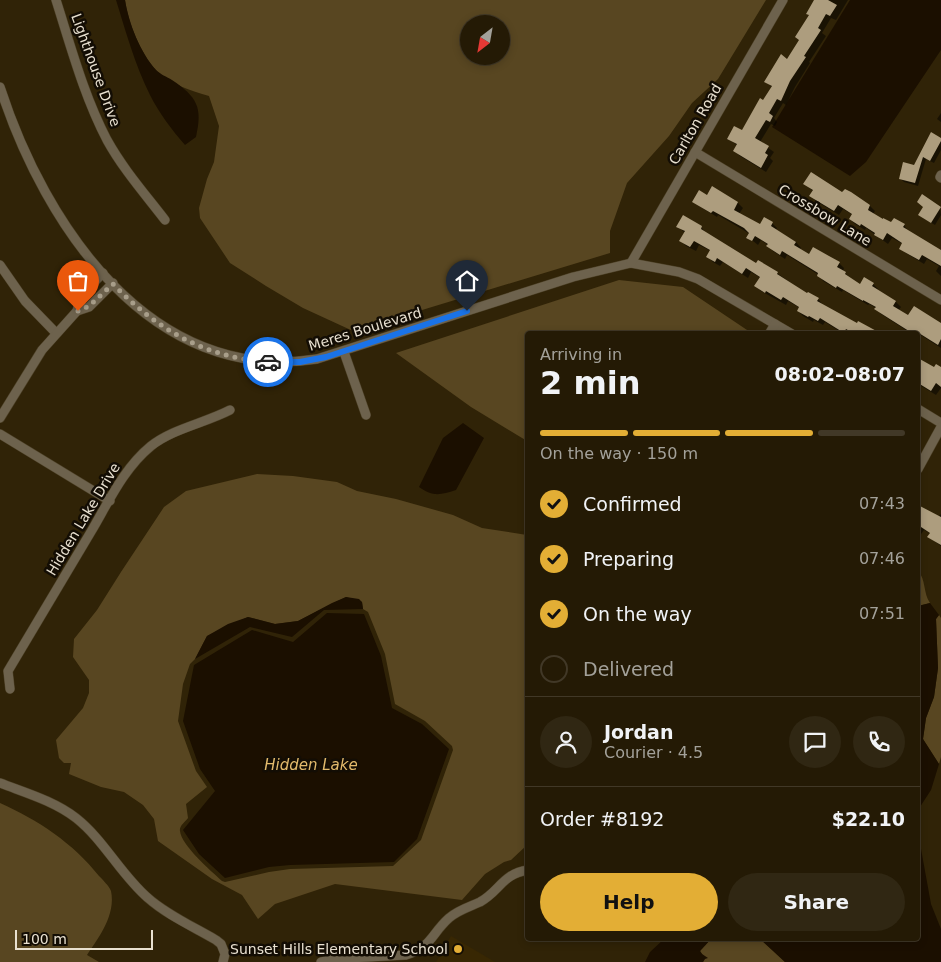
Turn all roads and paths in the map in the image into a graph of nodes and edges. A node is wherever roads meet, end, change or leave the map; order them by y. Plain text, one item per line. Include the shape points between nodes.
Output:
1 (56, 0) edge
2 (783, 0) edge
3 (0, 87) edge
4 (695, 152) junction
5 (165, 220) dead end
6 (631, 263) junction
7 (0, 265) edge
8 (103, 274) junction
9 (113, 284) junction
10 (941, 300) edge
11 (78, 311) junction
12 (775, 324) junction
13 (771, 331) edge
14 (787, 331) edge
15 (56, 333) junction
16 (344, 352) junction
17 (230, 410) dead end
18 (920, 410) edge
19 (366, 415) dead end
20 (0, 418) edge
21 (941, 423) edge
22 (941, 428) edge
23 (0, 434) edge
24 (920, 465) edge
25 (110, 501) junction
26 (10, 689) dead end
27 (0, 783) edge
28 (525, 871) edge
29 (224, 961) edge
30 (321, 962) edge

1 - 5 street, Lighthouse Drive via 101,127 125,169
2 - 4 street, Carlton Road
3 - 8 street, Meres Boulevard via 18,139 37,178 60,217
4 - 6 street, Carlton Road
4 - 10 street, Crossbow Lane
6 - 12 street, Meres Boulevard via 693,277
6 - 16 street, Meres Boulevard via 573,277
7 - 15 street via 25,301
8 - 9 street, Meres Boulevard
8 - 11 street via 81,296
9 - 11 street via 89,306
9 - 16 street, Meres Boulevard via 141,311 165,328 198,346 227,355 256,361 290,362
11 - 15 street
12 - 13 street
12 - 14 street, Meres Boulevard
15 - 20 street via 37,357
16 - 19 street
17 - 25 street, Hidden Lake Drive via 172,433 152,445 135,462
18 - 21 street
22 - 24 street
23 - 25 street
25 - 26 street, Hidden Lake Drive via 8,671
27 - 29 street via 46,801 77,819 150,900 216,940 226,954
28 - 30 street via 510,875 480,901 452,916 431,941 416,952

